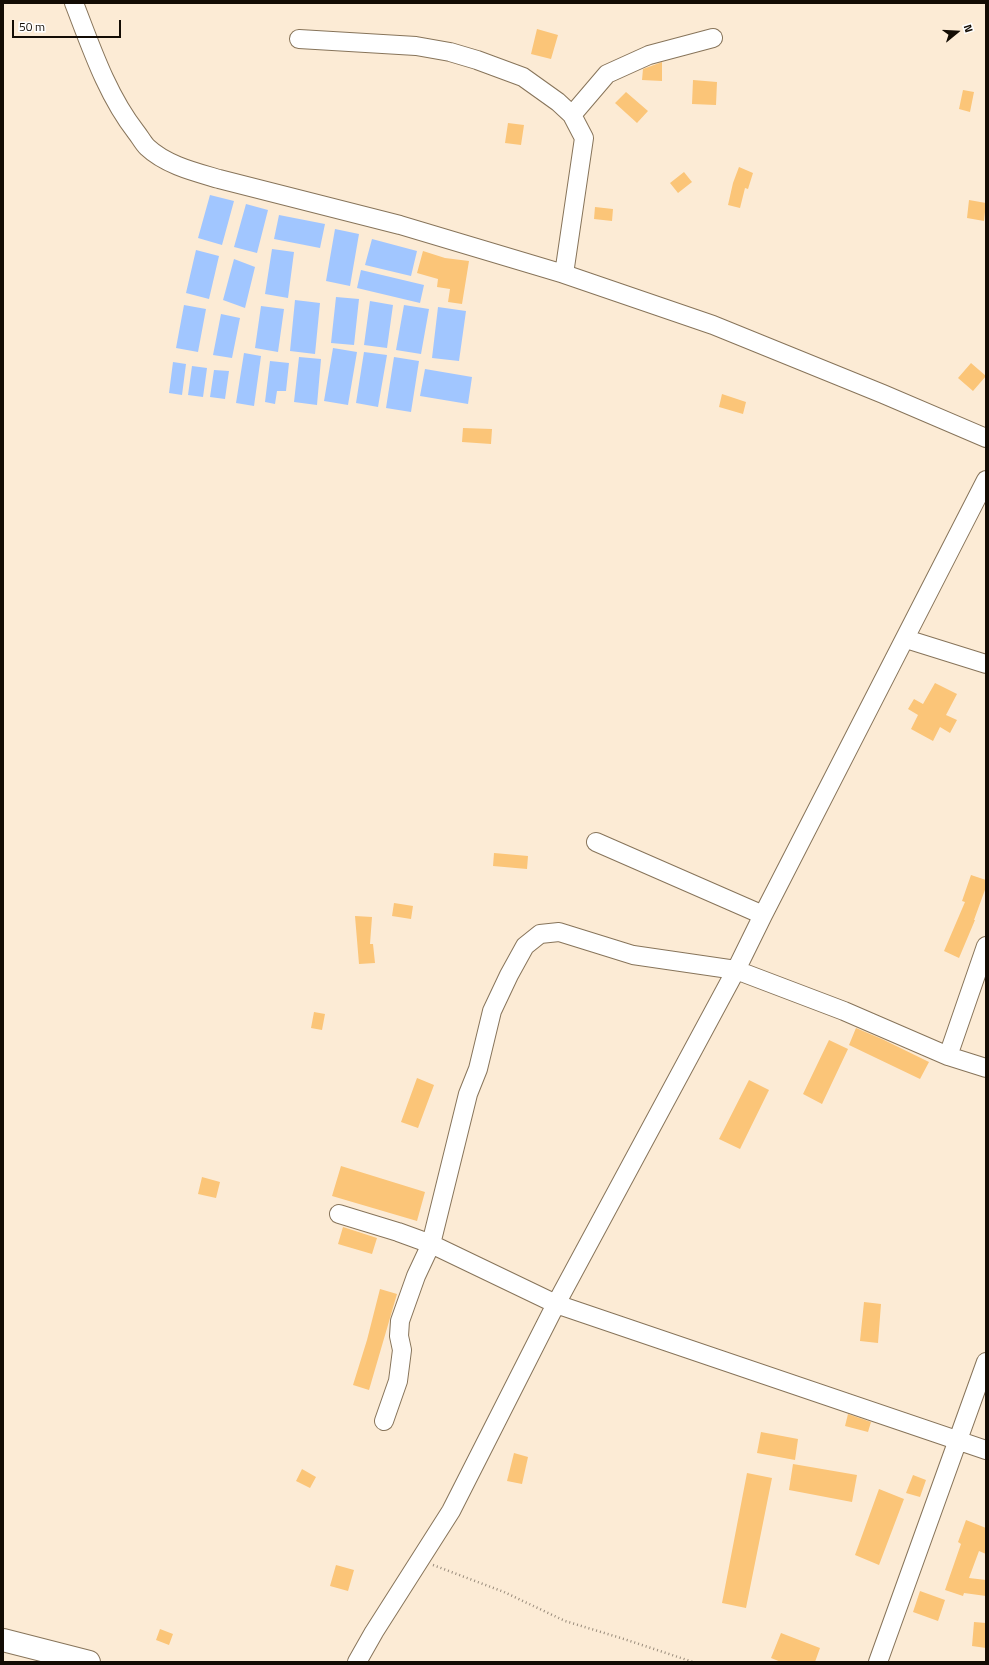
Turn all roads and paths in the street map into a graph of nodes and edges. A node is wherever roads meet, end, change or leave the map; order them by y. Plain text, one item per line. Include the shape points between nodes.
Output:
1 (74, 3) edge
2 (713, 38) dead end
3 (299, 39) dead end
4 (572, 114) junction
5 (564, 274) junction
6 (986, 438) edge
7 (986, 480) edge
8 (906, 639) junction
9 (986, 664) edge
10 (596, 842) dead end
11 (763, 915) junction
12 (986, 946) edge
13 (736, 970) junction
14 (948, 1056) junction
15 (986, 1068) edge
16 (339, 1214) dead end
17 (431, 1244) junction
18 (556, 1304) junction
19 (986, 1362) edge
20 (384, 1421) dead end
21 (958, 1441) junction
22 (986, 1450) edge
23 (420, 1560) junction
24 (3, 1640) edge
25 (88, 1662) edge
26 (358, 1662) edge
27 (693, 1662) edge
28 (878, 1662) edge

1 - 5 street via 109,87 125,118 147,147 168,161 219,179 400,225
2 - 4 street via 649,55 606,74
3 - 4 street via 416,46 450,52 523,77
4 - 5 street via 584,138
5 - 6 street via 713,325
7 - 8 street
8 - 9 street
8 - 11 street
10 - 11 street
11 - 13 street
12 - 14 street
13 - 14 street via 844,1011
13 - 17 street via 633,955 559,932 540,934 525,946 492,1011 478,1069 468,1094
13 - 18 street
14 - 15 street
16 - 17 street
17 - 18 street
17 - 20 street via 400,1321 399,1336 402,1350 398,1381
18 - 21 street
18 - 23 street via 451,1511
19 - 21 street
21 - 22 street
21 - 28 street
23 - 26 street
23 - 27 path via 504,1592 565,1621
24 - 25 main road

